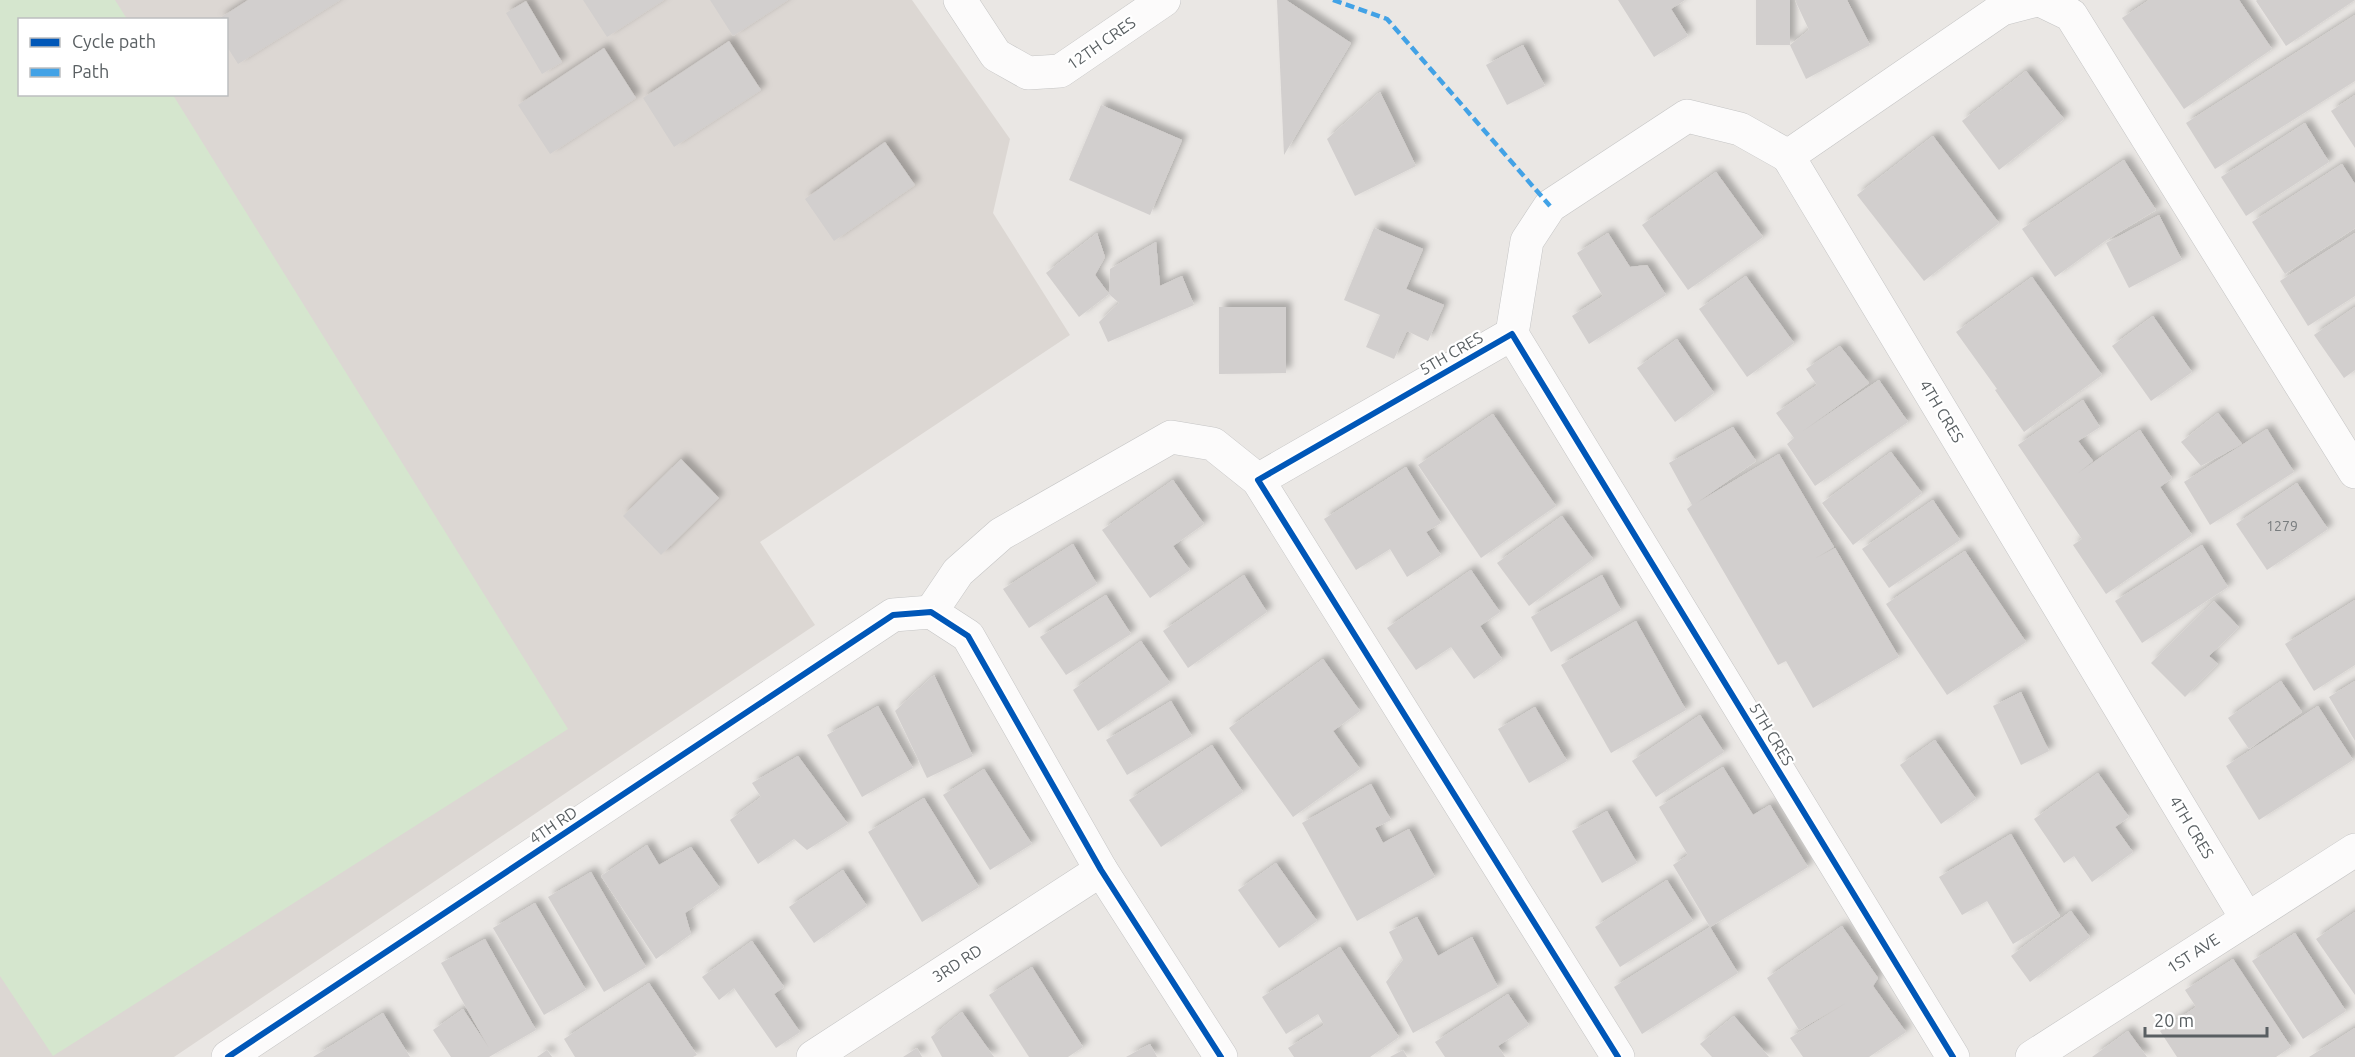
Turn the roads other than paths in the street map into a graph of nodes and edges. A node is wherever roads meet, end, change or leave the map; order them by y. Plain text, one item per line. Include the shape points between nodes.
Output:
1 (960, 0) edge
2 (1164, 0) edge
3 (2039, 0) edge
4 (1788, 156) junction
5 (1512, 334) junction
6 (2355, 472) edge
7 (1258, 480) junction
8 (931, 612) junction
9 (2355, 850) edge
10 (1101, 870) junction
11 (2247, 918) junction
12 (228, 1057) edge
13 (813, 1057) edge
14 (1221, 1057) edge
15 (1617, 1057) edge
16 (1953, 1057) edge
17 (2032, 1057) edge

1 - 2 street, 12TH CRES via 996,55 1028,73 1060,71
3 - 4 street via 2002,9
3 - 6 street via 2071,15
4 - 5 street via 1740,129 1687,116 1550,206 1527,241
4 - 11 street, 4TH CRES
5 - 7 street, 5TH CRES
5 - 16 street, 5TH CRES
7 - 8 street via 1213,444 1171,437 1001,534 958,572
7 - 15 street
8 - 10 street via 968,636
8 - 12 street, 4TH RD via 892,615
9 - 11 street, 1ST AVE
10 - 13 street, 3RD RD
10 - 14 street
11 - 17 street, 1ST AVE

